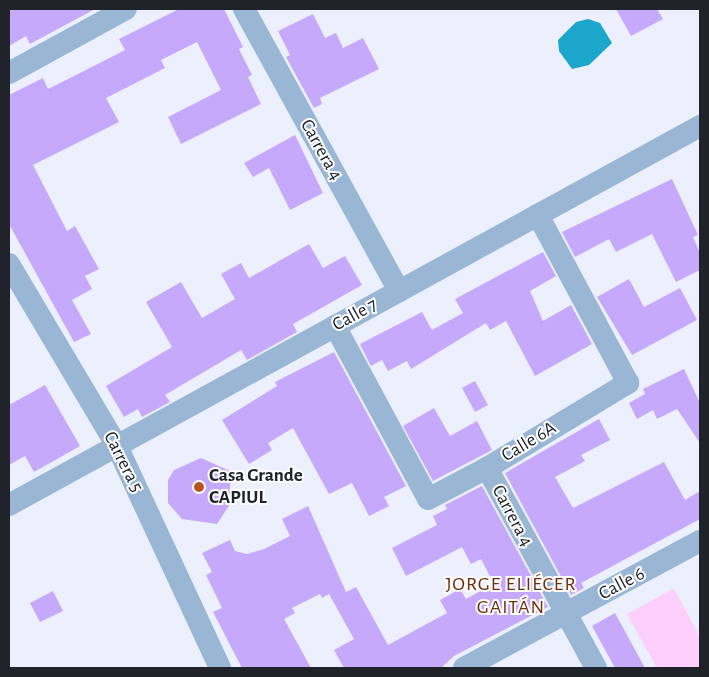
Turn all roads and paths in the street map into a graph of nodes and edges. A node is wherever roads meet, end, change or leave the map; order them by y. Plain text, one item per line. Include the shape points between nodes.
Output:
1 (126, 9) edge
2 (244, 9) edge
3 (9, 73) edge
4 (700, 126) edge
5 (538, 215) junction
6 (9, 264) edge
7 (399, 291) junction
8 (335, 326) junction
9 (117, 446) junction
10 (487, 468) junction
11 (9, 505) edge
12 (700, 541) edge
13 (564, 615) junction
14 (220, 668) edge
15 (464, 668) edge
16 (596, 668) edge

1 - 3 street
2 - 7 street, Carrera 4
4 - 5 street, Calle 7
5 - 7 street, Calle 7
5 - 10 street, Calle 6A via 628,382
6 - 9 street, Carrera 5
7 - 8 street, Calle 7
8 - 9 street, Calle 7
8 - 10 street, Calle 6A via 428,499
9 - 11 street, Calle 7
9 - 14 street, Carrera 5
10 - 13 street, Carrera 4
12 - 13 street, Calle 6
13 - 15 street, Calle 6
13 - 16 street, Carrera 4

